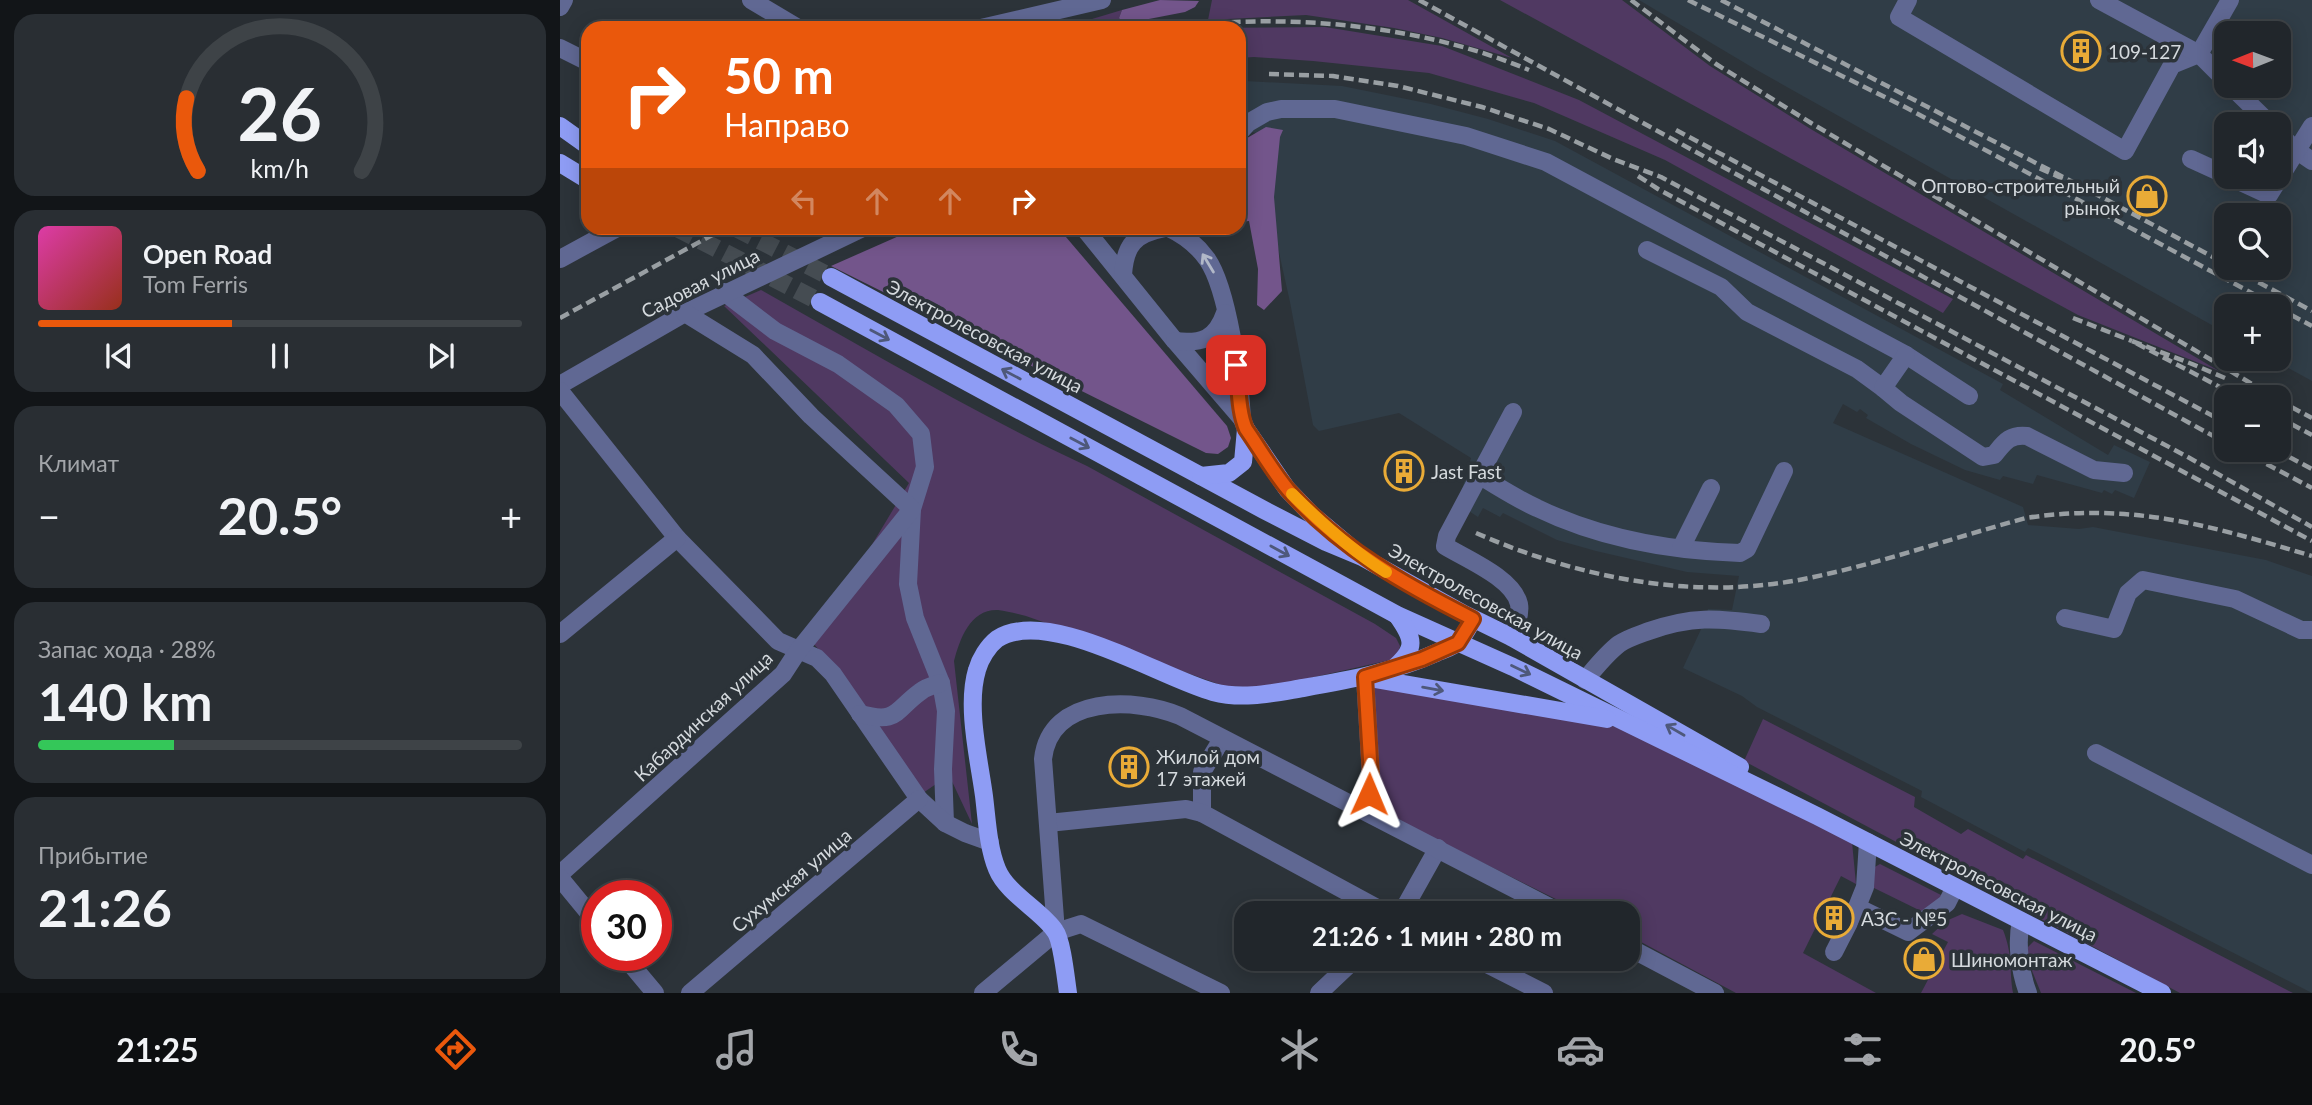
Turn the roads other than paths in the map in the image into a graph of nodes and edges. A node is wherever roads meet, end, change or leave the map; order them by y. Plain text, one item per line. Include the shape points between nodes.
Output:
1 (564, 0) edge
2 (751, 0) edge
3 (1102, 0) edge
4 (1908, 0) edge
5 (2099, 0) edge
6 (2230, 0) edge
7 (560, 7) edge
8 (786, 21) edge
9 (1011, 21) edge
10 (560, 48) edge
11 (2199, 54) junction
12 (581, 58) edge
13 (2214, 69) edge
14 (2243, 98) edge
15 (2258, 112) edge
16 (1246, 125) edge
17 (560, 126) edge
18 (2312, 127) edge
19 (581, 141) edge
20 (2291, 145) edge
21 (2296, 150) junction
22 (2291, 158) edge
23 (2191, 159) dead end
24 (2312, 161) edge
25 (560, 163) edge
26 (2214, 170) edge
27 (581, 176) edge
28 (2256, 189) edge
29 (2273, 189) edge
30 (605, 235) edge
31 (848, 235) edge
32 (1090, 235) edge
33 (1141, 235) edge
34 (1182, 235) edge
35 (1647, 250) dead end
36 (560, 260) edge
37 (1123, 275) junction
38 (831, 277) tunnel mouth
39 (724, 292) junction
40 (820, 302) tunnel mouth
41 (685, 313) junction
42 (1225, 313) junction
43 (1175, 341) junction
44 (1906, 355) junction
45 (560, 385) edge
46 (1883, 388) junction
47 (560, 391) edge
48 (1969, 396) dead end
49 (1513, 412) dead end
50 (1244, 424) junction
51 (1784, 471) dead end
52 (2124, 473) dead end
53 (1201, 476) junction
54 (1480, 476) junction
55 (1711, 488) dead end
56 (912, 509) junction
57 (677, 538) junction
58 (1682, 548) junction
59 (1362, 557) junction
60 (1397, 615) junction
61 (2065, 618) dead end
62 (1473, 619) junction
63 (1761, 624) dead end
64 (2312, 630) edge
65 (560, 634) edge
66 (1511, 637) junction
67 (1458, 643) junction
68 (798, 650) junction
69 (1393, 668) junction
70 (1365, 677) junction
71 (1585, 680) junction
72 (941, 683) junction
73 (860, 714) junction
74 (1629, 723) junction
75 (1222, 739) junction
76 (2096, 753) dead end
77 (919, 799) junction
78 (1368, 812) junction
79 (1202, 813) junction
80 (1817, 816) junction
81 (945, 823) junction
82 (1048, 823) junction
83 (990, 842) junction
84 (1868, 842) junction
85 (1438, 848) junction
86 (2312, 865) edge
87 (560, 876) edge
88 (1955, 887) junction
89 (1364, 901) edge
90 (1408, 901) edge
91 (1538, 901) edge
92 (581, 903) edge
93 (1857, 907) junction
94 (2021, 921) junction
95 (1056, 932) junction
96 (1835, 952) dead end
97 (1640, 953) edge
98 (637, 971) edge
99 (1342, 971) edge
100 (1500, 971) edge
101 (655, 993) edge
102 (690, 993) edge
103 (983, 993) edge
104 (1068, 993) edge
105 (1221, 993) edge
106 (1319, 993) edge
107 (1544, 993) edge
108 (1715, 993) edge
109 (2028, 993) edge
110 (2162, 993) edge

1 - 7 street
2 - 8 street
3 - 9 street
4 - 11 street via 1899,17 2125,151 2172,65
5 - 11 street
6 - 11 street
10 - 12 street
11 - 13 street
14 - 15 street
16 - 44 street via 1281,109 1335,109 1466,136 1546,162
17 - 19 main road
18 - 21 street
20 - 21 street
21 - 22 street
21 - 24 street
23 - 26 street
25 - 27 main road
28 - 29 street via 2269,195
30 - 36 street
31 - 39 street, Садовая улица
32 - 37 street
33 - 37 street via 1124,258
42 -> 34 street via 1209,261
35 - 46 street via 1721,287 1747,312 1857,369
37 - 43 street
53 -> 38 main road, Электролесовская улица
39 - 41 street, Садовая улица
39 - 56 street via 775,331 848,371 896,405 921,434 925,467
40 -> 60 main road, Электролесовская улица
41 - 45 street, Садовая улица
41 - 56 street via 752,355
42 - 43 street via 1220,328 1211,336
42 - 50 street
43 - 50 street
44 - 46 street
44 - 48 street
46 - 52 street via 1983,457 1994,455 2007,438 2027,436 2094,470
47 - 57 street
49 - 54 street
50 - 53 main road via 1243,462 1229,473
50 - 59 main road via 1287,489
51 - 58 street via 1747,549 1740,553
53 - 59 main road, Электролесовская улица
54 - 58 street via 1569,522
54 - 66 street via 1445,546 1506,583 1519,604
55 - 58 street
56 - 68 street, Кабардинская улица
56 - 72 street via 908,584 915,618
57 - 65 street
57 - 68 street via 778,641
59 - 62 main road, Электролесовская улица
60 - 67 main road, Электролесовская улица
60 - 69 main road via 1409,632 1410,645 1407,656
61 - 64 street via 2114,629 2128,593 2143,580 2235,599 2301,630
62 - 66 main road, Электролесовская улица
62 - 67 main road
63 - 71 street via 1706,618 1658,628 1622,642
66 - 71 main road, Электролесовская улица
67 - 69 main road
67 -> 74 main road, Электролесовская улица
68 - 73 street via 817,658 833,674
68 - 87 street, Кабардинская улица via 783,674
69 - 70 main road
70 -> 74 main road
70 - 78 street via 1371,776
70 - 83 main road via 1248,696 1229,694 1213,692 1071,637 1011,633 996,640 985,653 976,670 973,696
80 -> 71 main road, Электролесовская улица
72 - 73 street via 919,693 898,713 887,717
72 - 81 street via 946,711
73 - 77 street
74 - 80 main road, Электролесовская улица
75 - 78 street
75 - 79 street via 1202,772
75 - 82 street via 1162,708 1115,704 1077,712 1058,725 1045,744
76 - 86 street
77 - 81 street
77 - 102 street, Сухумская улица
78 - 85 street
79 - 82 street via 1186,808
79 - 89 street
80 - 84 main road, Электролесовская улица
81 - 83 street
82 - 95 street
83 - 95 main road via 998,871
84 - 88 main road, Электролесовская улица
84 - 93 street via 1865,887
85 - 90 street
85 - 91 street
87 - 92 street
88 - 93 street via 1947,903 1908,932
88 - 94 main road, Электролесовская улица
93 - 96 street
94 - 109 street via 2022,978
94 - 110 main road, Электролесовская улица
95 - 103 street
95 - 104 main road
95 - 105 street via 1081,924
97 - 108 street
98 - 101 street
99 - 106 street
100 - 107 street

